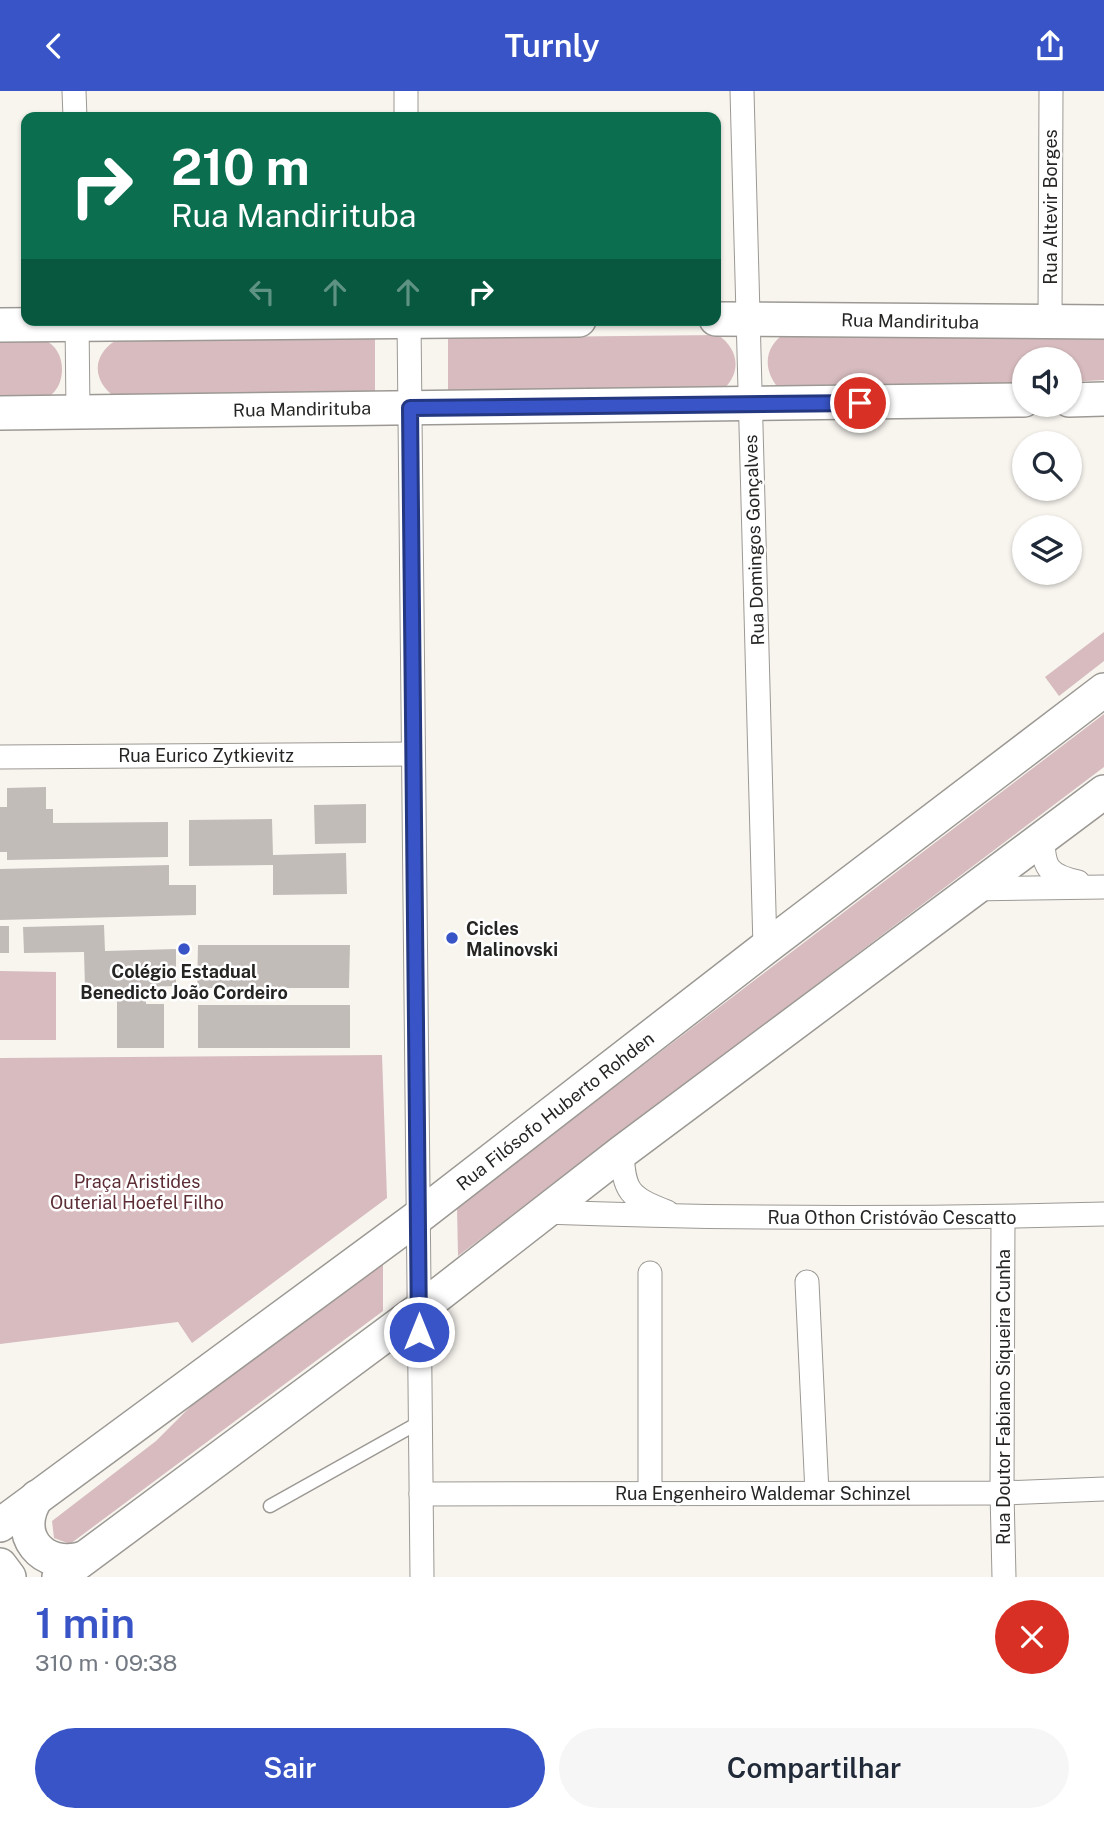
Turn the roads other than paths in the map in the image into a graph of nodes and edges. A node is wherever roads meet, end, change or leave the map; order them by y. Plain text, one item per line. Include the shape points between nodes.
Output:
1 (74, 91) edge
2 (405, 91) edge
3 (742, 91) edge
4 (1051, 91) edge
5 (75, 112) edge
6 (406, 112) edge
7 (732, 319) edge
8 (1050, 322) junction
9 (1104, 322) edge
10 (21, 324) edge
11 (0, 325) edge
12 (77, 326) edge
13 (409, 326) edge
14 (1104, 399) edge
15 (1012, 400) edge
16 (1082, 400) edge
17 (750, 405) junction
18 (410, 408) junction
19 (78, 412) junction
20 (0, 413) edge
21 (1104, 690) edge
22 (413, 754) junction
23 (0, 757) edge
24 (1104, 792) edge
25 (1043, 836) junction
26 (1101, 887) edge
27 (971, 889) junction
28 (765, 948) junction
29 (622, 1151) junction
30 (543, 1212) junction
31 (1104, 1214) edge
32 (418, 1217) junction
33 (680, 1217) junction
34 (1003, 1217) junction
35 (650, 1273) dead end
36 (807, 1282) dead end
37 (419, 1310) junction
38 (420, 1422) junction
39 (1104, 1489) edge
40 (650, 1493) junction
41 (817, 1493) junction
42 (1002, 1493) junction
43 (421, 1494) junction
44 (37, 1497) junction
45 (270, 1506) dead end
46 (0, 1525) edge
47 (0, 1565) edge
48 (71, 1568) edge
49 (9, 1577) edge
50 (422, 1577) edge
51 (1004, 1577) edge

1 - 5 street
2 - 6 street
3 - 7 street, Rua Domingos Gonçalves
4 - 8 street, Rua Altevir Borges
7 - 8 main road, Rua Mandirituba
7 - 17 street, Rua Domingos Gonçalves
8 - 9 main road, Rua Mandirituba
10 - 11 main road
12 - 19 street
13 - 18 street
14 - 16 main road
15 - 17 main road, Rua Mandirituba
17 - 18 main road, Rua Mandirituba
17 - 28 street, Rua Domingos Gonçalves
18 - 19 main road, Rua Mandirituba
18 - 22 street
19 - 20 main road, Rua Mandirituba
21 - 28 main road, Rua Filósofo Huberto Rohden
22 - 23 street, Rua Eurico Zytkievitz
22 - 32 street
24 - 25 main road
25 - 26 street via 1043,858 1049,871 1063,879
25 - 27 main road
26 - 27 street
27 - 29 main road
28 - 32 main road, Rua Filósofo Huberto Rohden
29 - 30 main road
29 - 33 street, Rua Othon Cristóvão Cescatto via 624,1179 634,1196
30 - 33 street, Rua Othon Cristóvão Cescatto
30 - 37 main road
31 - 34 street, Rua Othon Cristóvão Cescatto
32 - 37 street
32 - 44 main road, Rua Filósofo Huberto Rohden
33 - 34 street, Rua Othon Cristóvão Cescatto
34 - 42 street, Rua Doutor Fabiano Siqueira Cunha
35 - 40 street
36 - 41 street
37 - 38 street
37 - 48 main road
38 - 43 street
38 - 45 lane
39 - 42 street, Rua Engenheiro Waldemar Schinzel
40 - 41 street, Rua Engenheiro Waldemar Schinzel
40 - 43 street, Rua Engenheiro Waldemar Schinzel
41 - 42 street, Rua Engenheiro Waldemar Schinzel
42 - 51 street, Rua Doutor Fabiano Siqueira Cunha
43 - 50 street
44 - 46 main road, Rua Filósofo Huberto Rohden
44 - 48 main road via 28,1518 32,1541 49,1558 72,1562
47 - 49 main road

